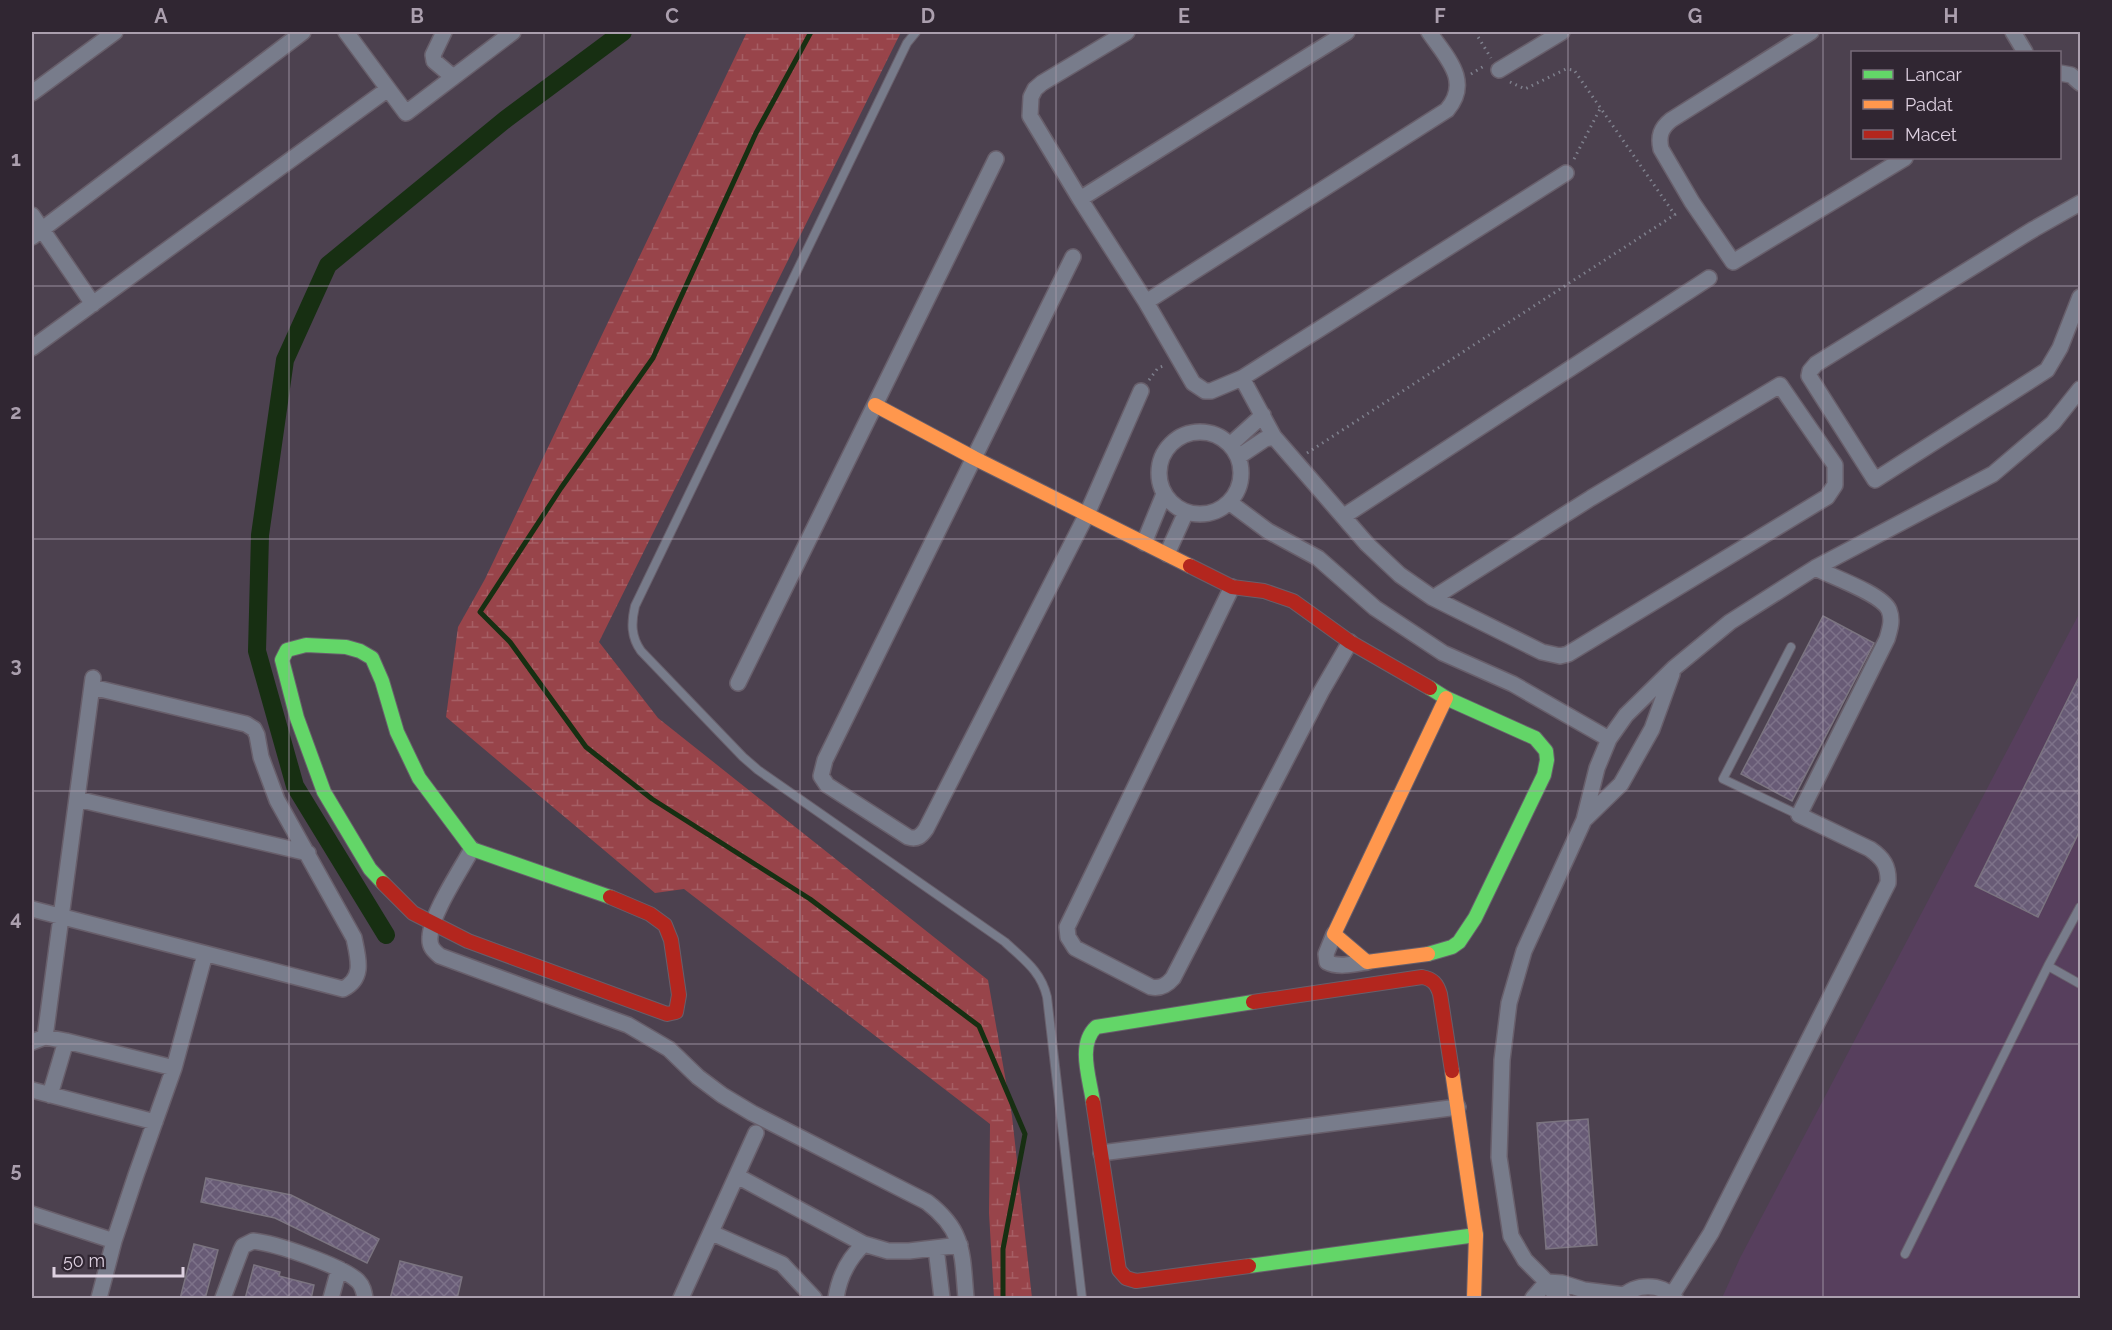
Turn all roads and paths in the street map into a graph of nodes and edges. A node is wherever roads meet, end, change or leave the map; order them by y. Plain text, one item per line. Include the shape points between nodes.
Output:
1 (115, 32) edge
2 (303, 32) edge
3 (346, 32) edge
4 (444, 32) edge
5 (513, 32) edge
6 (916, 32) edge
7 (1127, 32) edge
8 (1347, 32) edge
9 (1429, 32) edge
10 (1475, 32) edge
11 (1562, 32) edge
12 (1811, 32) edge
13 (2013, 32) edge
14 (2024, 51) edge
15 (1499, 70) joint
16 (2061, 73) edge
17 (453, 77) junction
18 (1458, 81) junction
19 (2080, 82) edge
20 (388, 88) junction
21 (32, 93) edge
22 (1601, 107) junction
23 (996, 159) dead end
24 (1903, 159) edge
25 (1566, 173) joint
26 (1080, 199) junction
27 (1692, 202) junction
28 (2080, 203) edge
29 (32, 215) edge
30 (1674, 215) junction
31 (36, 233) edge
32 (1073, 257) dead end
33 (1708, 278) dead end
34 (2080, 297) edge
35 (1146, 302) junction
36 (93, 304) junction
37 (32, 348) edge
38 (1179, 359) junction
39 (1242, 378) junction
40 (2080, 389) edge
41 (1141, 391) joint
42 (1819, 394) junction
43 (875, 405) junction
44 (1796, 406) junction
45 (1263, 416) junction
46 (1274, 436) junction
47 (1234, 451) junction
48 (1858, 453) junction
49 (974, 458) junction
50 (1295, 461) junction
51 (1835, 465) junction
52 (1164, 494) junction
53 (1229, 502) junction
54 (1186, 512) junction
55 (1087, 514) junction
56 (1344, 516) junction
57 (1144, 543) junction
58 (1167, 554) junction
59 (1815, 568) junction
60 (1232, 587) junction
61 (1433, 598) junction
62 (1350, 642) junction
63 (1791, 647) dead end
64 (1674, 668) junction
65 (738, 683) dead end
66 (1446, 698) junction
67 (1610, 739) junction
68 (77, 799) junction
69 (1799, 815) junction
70 (1584, 820) junction
71 (472, 849) junction
72 (308, 853) junction
73 (2080, 907) edge
74 (32, 909) edge
75 (61, 916) junction
76 (433, 922) junction
77 (1334, 934) junction
78 (206, 954) junction
79 (1367, 962) junction
80 (2049, 966) junction
81 (2080, 984) edge
82 (38, 1039) edge
83 (66, 1041) junction
84 (174, 1068) junction
85 (32, 1090) edge
86 (50, 1095) junction
87 (1458, 1107) junction
88 (155, 1122) junction
89 (756, 1133) dead end
90 (1101, 1153) junction
91 (737, 1176) junction
92 (32, 1214) edge
93 (712, 1233) junction
94 (1476, 1235) junction
95 (114, 1241) junction
96 (864, 1245) junction
97 (960, 1245) junction
98 (936, 1248) junction
99 (1905, 1254) dead end
100 (339, 1269) junction
101 (1547, 1282) junction
102 (1623, 1297) edge
103 (1674, 1297) edge
104 (99, 1299) edge
105 (223, 1299) edge
106 (331, 1299) edge
107 (365, 1299) edge
108 (681, 1299) edge
109 (814, 1299) edge
110 (836, 1299) edge
111 (942, 1299) edge
112 (966, 1299) edge
113 (1082, 1299) edge
114 (1474, 1299) edge
115 (1533, 1299) edge
116 (1563, 1299) edge

1 - 21 street
2 - 31 street
3 - 20 street
4 - 17 street via 434,61
5 - 17 street
6 - 113 lane via 907,43 635,606 632,631 641,651 758,770 1005,942 1043,983
7 - 26 street via 1042,83 1031,97 1030,116
8 - 26 street
9 - 18 street
10 - 18 path via 1493,61
11 - 15 street
12 - 27 street via 1664,126 1659,141 1661,149
13 - 14 street
15 - 22 path via 1507,80 1526,89 1566,69 1574,70
16 - 19 street
17 - 20 street via 406,113
18 - 35 street via 1454,102 1447,110
20 - 36 street
22 - 25 path
22 - 30 path
23 - 43 street
24 - 27 street via 1733,262
25 - 39 street
26 - 35 street
27 - 30 path
28 - 42 street via 1816,364 1809,376
29 - 31 street
30 - 50 path
31 - 36 street
32 - 49 street
33 - 56 street
34 - 48 street via 2060,348 2043,373 1875,480
35 - 38 street
36 - 37 street
38 - 39 street via 1192,383 1205,392
38 - 41 path via 1158,368
39 - 45 street
40 - 59 street via 2053,423 1993,474
41 - 55 street
42 - 44 street
42 - 48 street
43 - 49 street
43 - 65 street
44 - 51 street
44 - 61 street via 1780,385
45 - 46 street
45 - 47 street
46 - 47 street
46 - 50 street
47 - 52 street via 1219,436 1207,432 1181,436 1162,455 1159,482
47 - 53 street via 1241,469 1240,481
48 - 51 street
49 - 55 street
49 - 55 street via 821,771 827,785 908,837 919,837 926,829
50 - 56 street
51 - 61 street via 1835,485 1827,496 1568,654 1542,652
52 - 54 street
52 - 57 street
53 - 54 street via 1209,513
53 - 67 street via 1268,531 1318,558 1375,608 1443,653 1513,684
54 - 58 street
55 - 57 street
56 - 61 street via 1367,544
57 - 58 street
58 - 60 street
59 - 64 street via 1730,622
59 - 69 street via 1880,599 1889,608 1891,626
60 - 62 street via 1264,591 1293,601
60 - 62 street via 1067,927 1075,948 1151,987 1157,989 1173,978
62 - 66 street
63 - 69 lane via 1723,778
64 - 67 street via 1626,715
64 - 70 street via 1652,729 1621,784
66 - 77 street
66 - 79 street via 1535,738 1546,751 1544,775 1475,918 1459,942 1427,954
67 - 70 street via 1596,768
68 - 72 street
68 - 72 street via 93,682 254,729 276,800
68 - 75 street
69 - 103 street via 1880,856 1889,873 1888,883 1711,1233
70 - 101 street via 1524,951 1509,1003 1502,1060 1499,1156 1510,1236 1525,1260
71 - 76 street
71 - 76 street via 627,903 665,925 679,995 676,1012 666,1014 468,941
71 - 76 street via 419,778 397,732 372,658 346,647 306,645 287,650 283,666 324,792 370,869 402,904
72 - 78 street via 354,938 358,975 352,985 343,989
73 - 80 lane
74 - 75 street
75 - 78 street
75 - 82 street
76 - 97 street via 429,939 440,956 649,1036 722,1095 752,1113 927,1202 950,1222
77 - 79 street
77 - 79 street via 1327,962
78 - 84 street
80 - 81 lane
80 - 99 lane
82 - 83 street
83 - 84 street
83 - 86 street
84 - 88 street
85 - 86 street
86 - 88 street
87 - 90 street
87 - 90 street via 1440,994 1436,982 1422,977 1093,1028 1085,1048
87 - 94 street
88 - 95 street
89 - 91 street
90 - 94 street via 1119,1270 1129,1280
91 - 93 street
91 - 96 street
92 - 95 street
93 - 108 street
93 - 109 street via 782,1264
94 - 114 street
95 - 104 street
96 - 98 street via 888,1251
96 - 110 street via 850,1260
97 - 98 street
97 - 112 street
98 - 111 street
100 - 105 street via 253,1241 241,1250
100 - 106 street
100 - 107 street via 357,1280
101 - 102 street
101 - 115 street
101 - 116 street
102 - 103 street via 1648,1287

